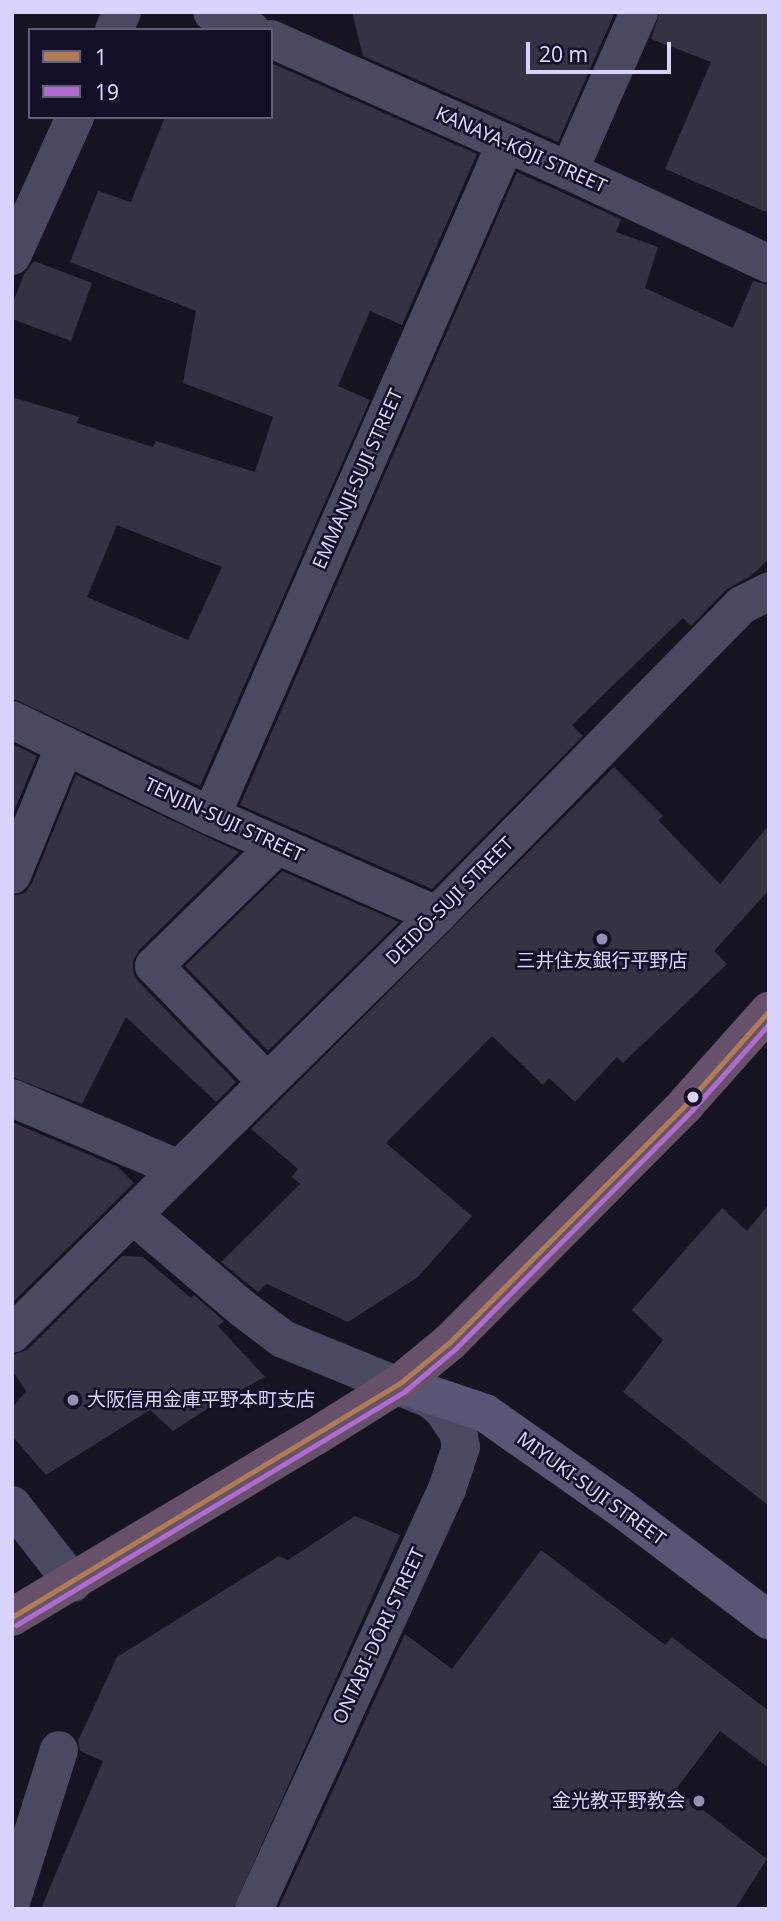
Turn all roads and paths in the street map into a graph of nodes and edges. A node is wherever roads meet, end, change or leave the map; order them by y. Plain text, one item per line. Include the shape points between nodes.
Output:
1 (122, 12) edge
2 (212, 12) edge
3 (639, 12) edge
4 (115, 28) edge
5 (247, 28) edge
6 (273, 40) edge
7 (74, 119) edge
8 (506, 143) junction
9 (569, 171) junction
10 (12, 256) edge
11 (769, 264) edge
12 (769, 591) edge
13 (12, 720) edge
14 (65, 746) junction
15 (211, 816) junction
16 (278, 845) junction
17 (12, 875) edge
18 (437, 915) junction
19 (769, 1011) edge
20 (267, 1082) junction
21 (12, 1098) edge
22 (179, 1170) junction
23 (133, 1215) junction
24 (12, 1334) edge
25 (398, 1384) junction
26 (12, 1505) edge
27 (72, 1583) junction
28 (12, 1617) edge
29 (769, 1620) edge
30 (59, 1750) dead end
31 (12, 1899) edge
32 (264, 1905) edge

1 - 4 street
2 - 5 street
3 - 9 street
6 - 8 street, KANAYA-KŌJI STREET
7 - 10 street
8 - 9 street, KANAYA-KŌJI STREET
8 - 15 street, EMMANJI-SUJI STREET
9 - 11 street, KANAYA-KŌJI STREET
12 - 18 street, DEIDŌ-SUJI STREET via 742,605
13 - 14 street, TENJIN-SUJI STREET
14 - 15 street, TENJIN-SUJI STREET
14 - 17 street
15 - 16 street, TENJIN-SUJI STREET
16 - 18 street, TENJIN-SUJI STREET
16 - 20 street via 154,966
18 - 20 street, DEIDŌ-SUJI STREET
19 - 25 highway via 494,1302
20 - 22 street, DEIDŌ-SUJI STREET
21 - 22 street
22 - 23 street, DEIDŌ-SUJI STREET
23 - 24 street, DEIDŌ-SUJI STREET
23 - 25 street via 283,1339
25 - 27 highway
25 - 29 street, MIYUKI-SUJI STREET via 485,1413
25 - 32 street, ONTABI-DŌRI STREET via 443,1410 458,1432 461,1447 447,1489
26 - 27 street
27 - 28 highway
30 - 31 street

